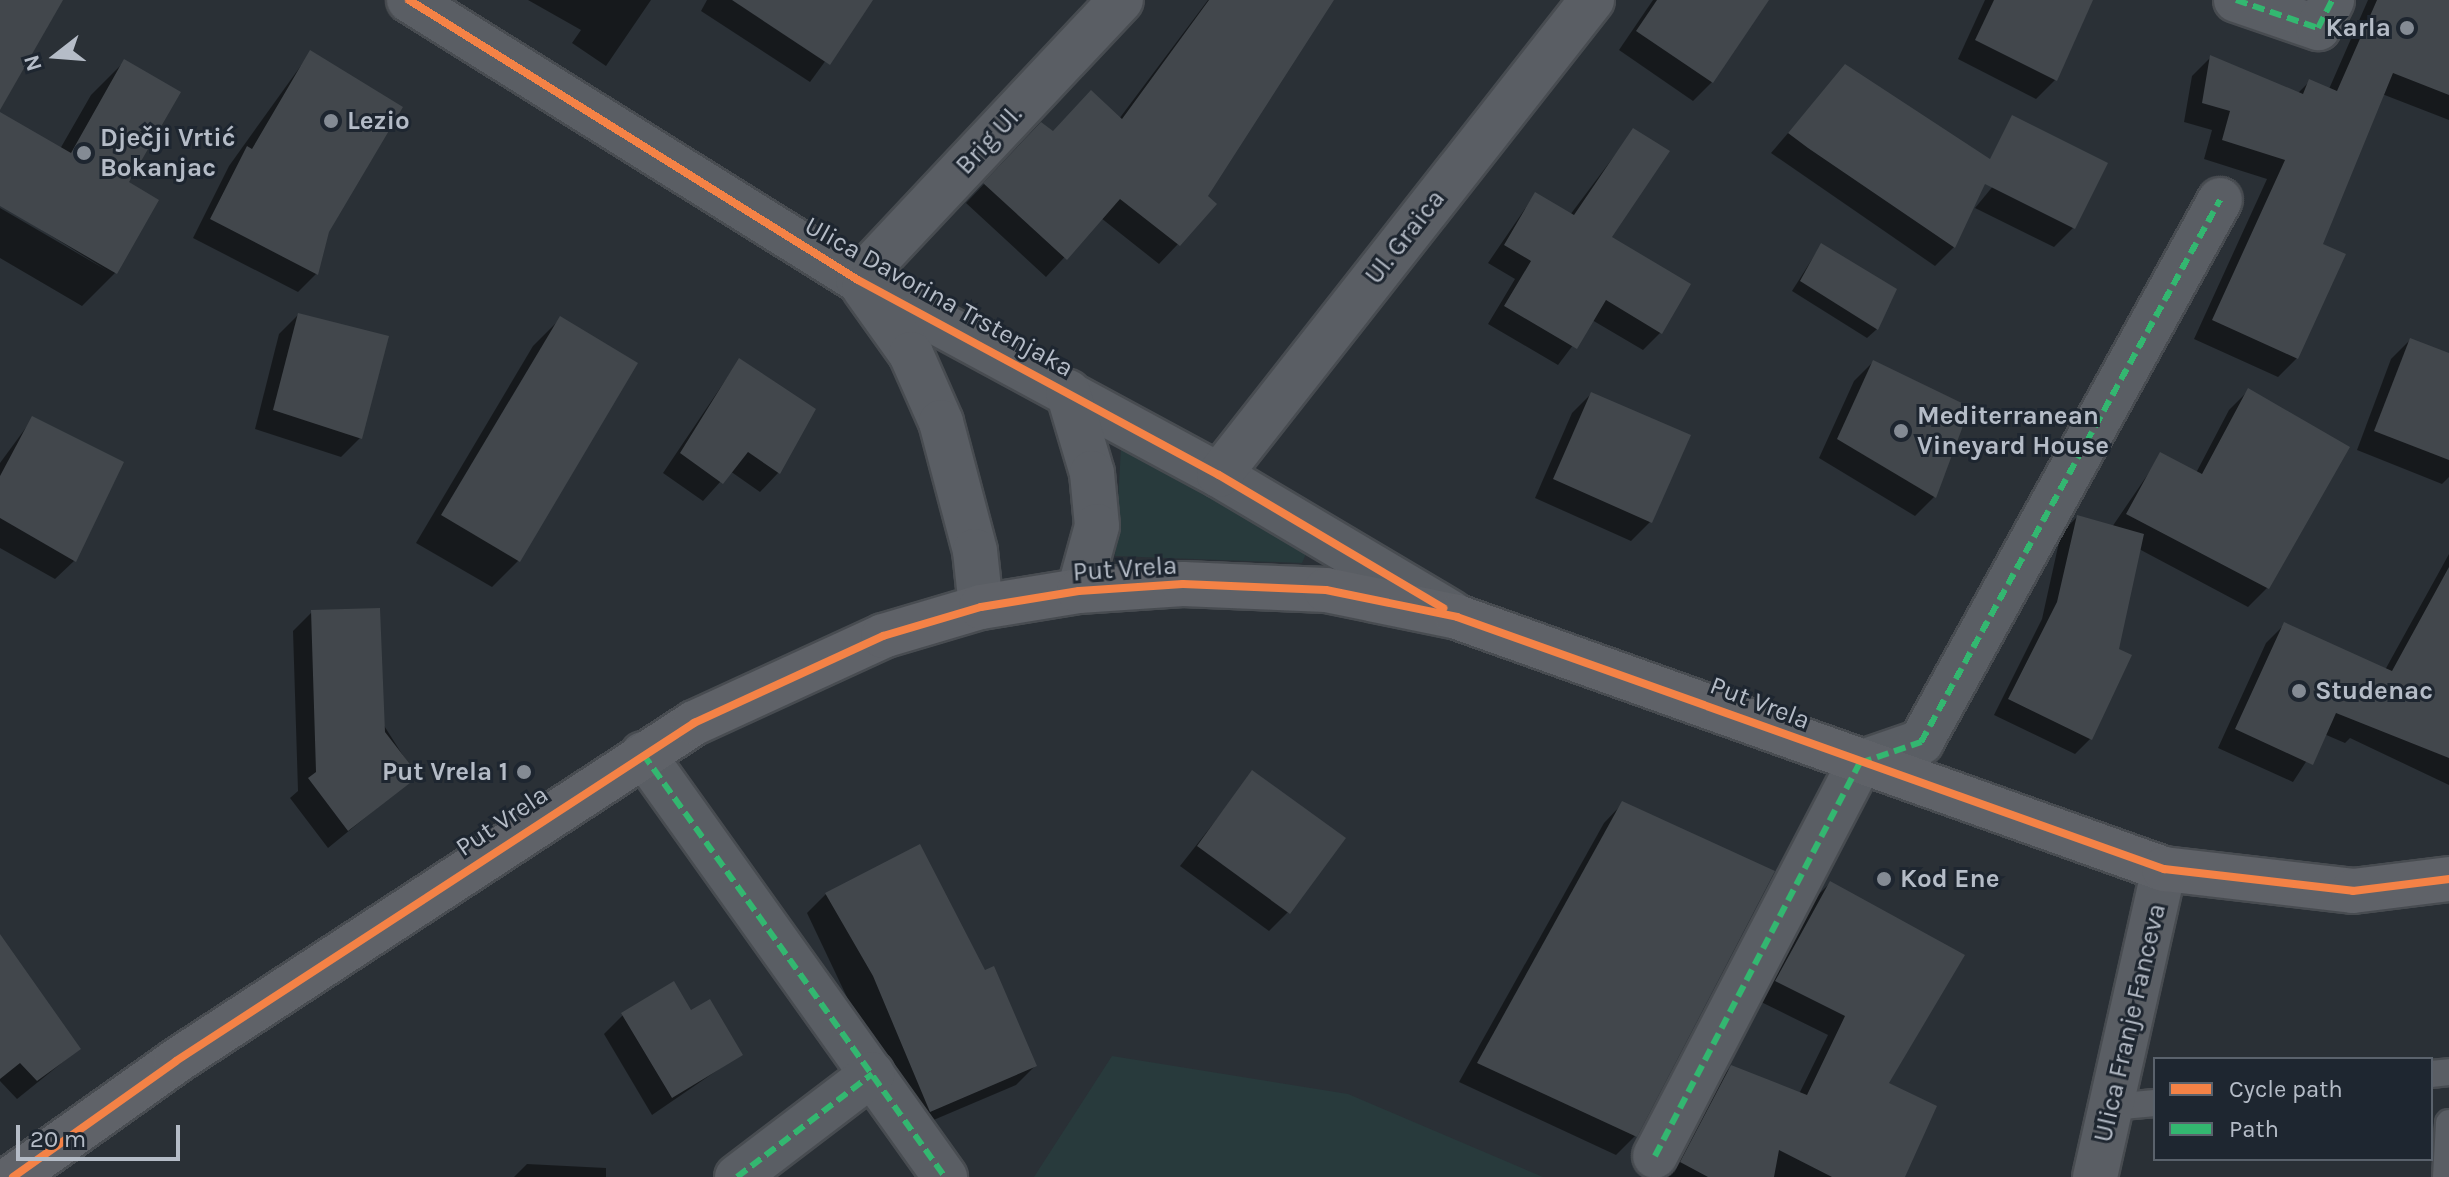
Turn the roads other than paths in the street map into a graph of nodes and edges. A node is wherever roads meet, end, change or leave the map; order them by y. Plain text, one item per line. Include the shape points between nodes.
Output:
1 (1121, 0) edge
2 (1592, 0) edge
3 (2236, 0) edge
4 (2332, 0) edge
5 (422, 3) edge
6 (2220, 200) dead end
7 (858, 280) junction
8 (1068, 392) junction
9 (1219, 475) junction
10 (1079, 591) junction
11 (981, 607) junction
12 (1457, 617) junction
13 (643, 754) junction
14 (1860, 763) junction
15 (2164, 869) junction
16 (2449, 879) edge
17 (872, 1074) junction
18 (2153, 1103) edge
19 (2112, 1107) junction
20 (2449, 1123) edge
21 (1655, 1156) dead end
22 (39, 1171) edge
23 (737, 1177) edge
24 (945, 1177) edge
25 (2095, 1177) edge
26 (2446, 1177) edge

1 - 7 street, Brig Ul.
2 - 9 street, Ul. Graica
3 - 4 street via 2318,28
5 - 7 street, Ulica Davorina Trstenjaka
6 - 14 street via 1921,742
7 - 8 street, Ulica Davorina Trstenjaka
7 - 11 street via 911,354 941,422 975,551
8 - 9 street, Ulica Davorina Trstenjaka
8 - 10 street via 1092,473 1097,526
9 - 12 street, Ulica Davorina Trstenjaka
10 - 11 main road, Put Vrela
10 - 12 main road, Put Vrela via 1183,584 1326,590
11 - 13 main road, Put Vrela via 783,676
12 - 14 main road, Put Vrela
13 - 17 street
13 - 22 main road, Put Vrela via 176,1061
14 - 15 main road, Put Vrela
14 - 21 street
15 - 16 main road, Put Vrela via 2353,891
15 - 19 street, Ulica Franje Fanceva
17 - 23 street
17 - 24 street
18 - 19 lane
19 - 25 street, Ulica Franje Fanceva
20 - 26 lane

